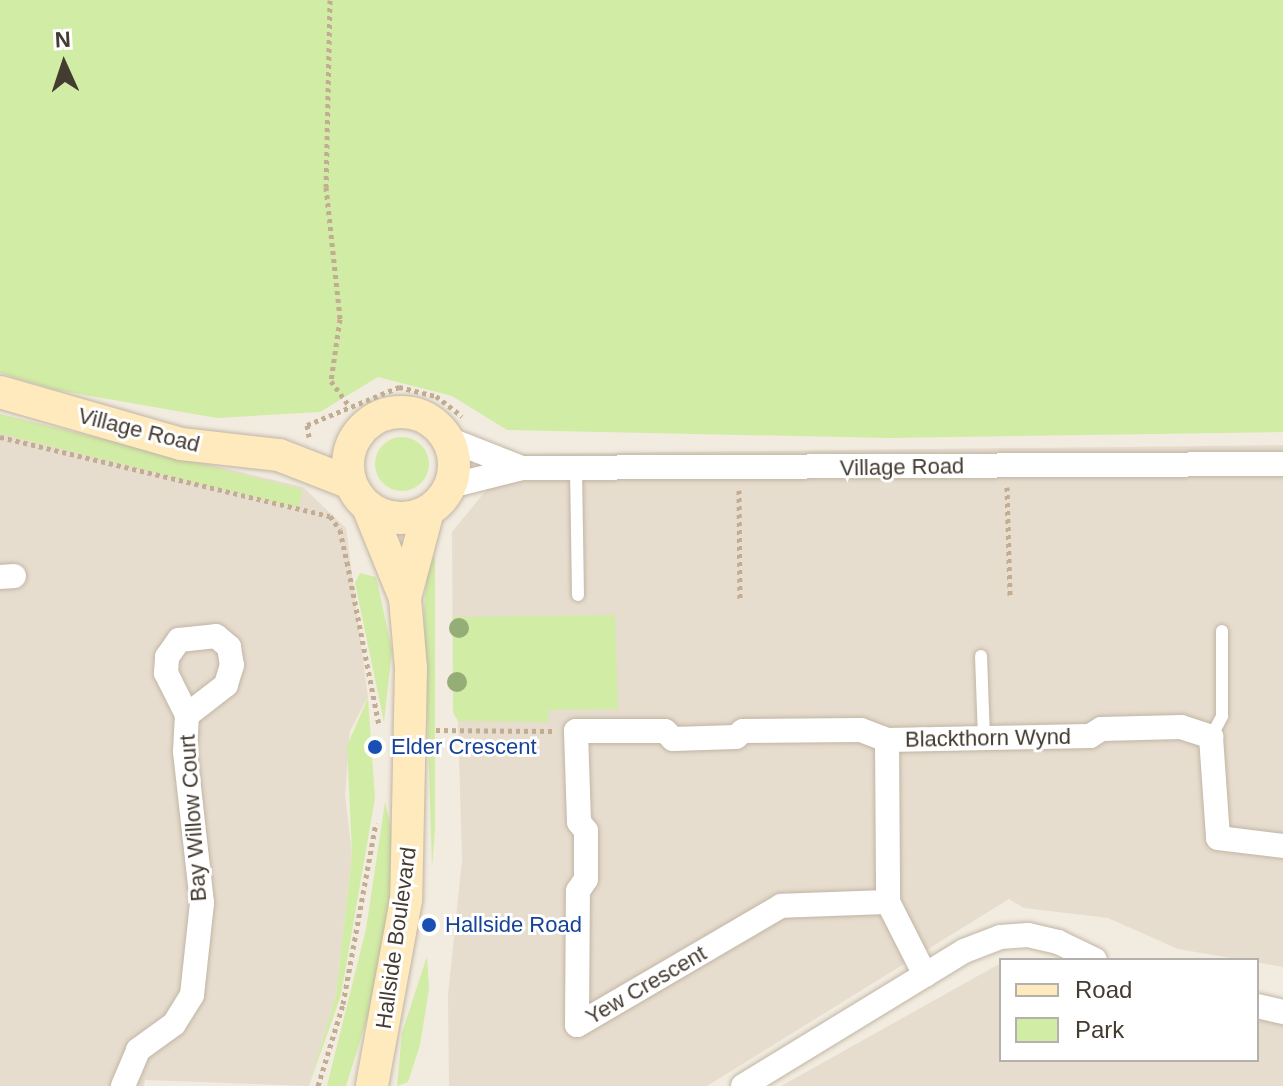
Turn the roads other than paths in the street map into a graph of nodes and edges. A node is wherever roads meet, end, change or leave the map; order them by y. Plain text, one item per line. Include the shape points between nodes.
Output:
1 (0, 392) edge
2 (354, 439) junction
3 (448, 439) junction
4 (279, 455) junction
5 (1283, 464) edge
6 (522, 468) junction
7 (576, 468) junction
8 (450, 486) junction
9 (359, 495) junction
10 (428, 511) junction
11 (578, 595) dead end
12 (405, 598) junction
13 (1222, 631) dead end
14 (981, 656) dead end
15 (187, 715) dead end
16 (984, 737) junction
17 (1211, 737) junction
18 (887, 740) junction
19 (1283, 846) edge
20 (888, 902) junction
21 (1091, 958) edge
22 (925, 975) junction
23 (1259, 1006) edge
24 (1283, 1012) edge
25 (123, 1086) edge
26 (372, 1086) edge
27 (743, 1086) edge

1 - 4 street, Village Road via 181,444
2 - 3 street via 377,417 409,412 424,417
2 - 4 street, Village Road
2 - 9 street via 348,461
3 - 6 street, Village Road
3 - 8 street via 454,463
4 - 9 street, Village Road
5 - 7 street, Village Road
6 - 7 street, Village Road
6 - 8 street, Village Road
7 - 11 lane
8 - 10 street
9 - 10 street via 386,516 408,518
9 - 12 street, Hallside Boulevard
10 - 12 street, Hallside Boulevard
12 - 26 street, Hallside Boulevard via 411,732 406,900
13 - 17 lane via 1222,716
14 - 16 lane
15 - 25 street, Bay Willow Court via 185,752 202,903 192,995 174,1024 138,1050
16 - 17 street, Blackthorn Wynd via 1090,736 1101,729 1181,727
16 - 18 street, Blackthorn Wynd
17 - 19 street via 1218,838
18 - 20 street, Blackthorn Wynd
18 - 20 street, Yew Crescent via 861,730 743,731 736,737 673,739 665,731 576,731 579,822 586,831 586,879 578,891 577,1025 781,906
20 - 22 street, Blackthorn Wynd
21 - 22 street via 1028,935 1000,937
22 - 27 street
23 - 24 street

